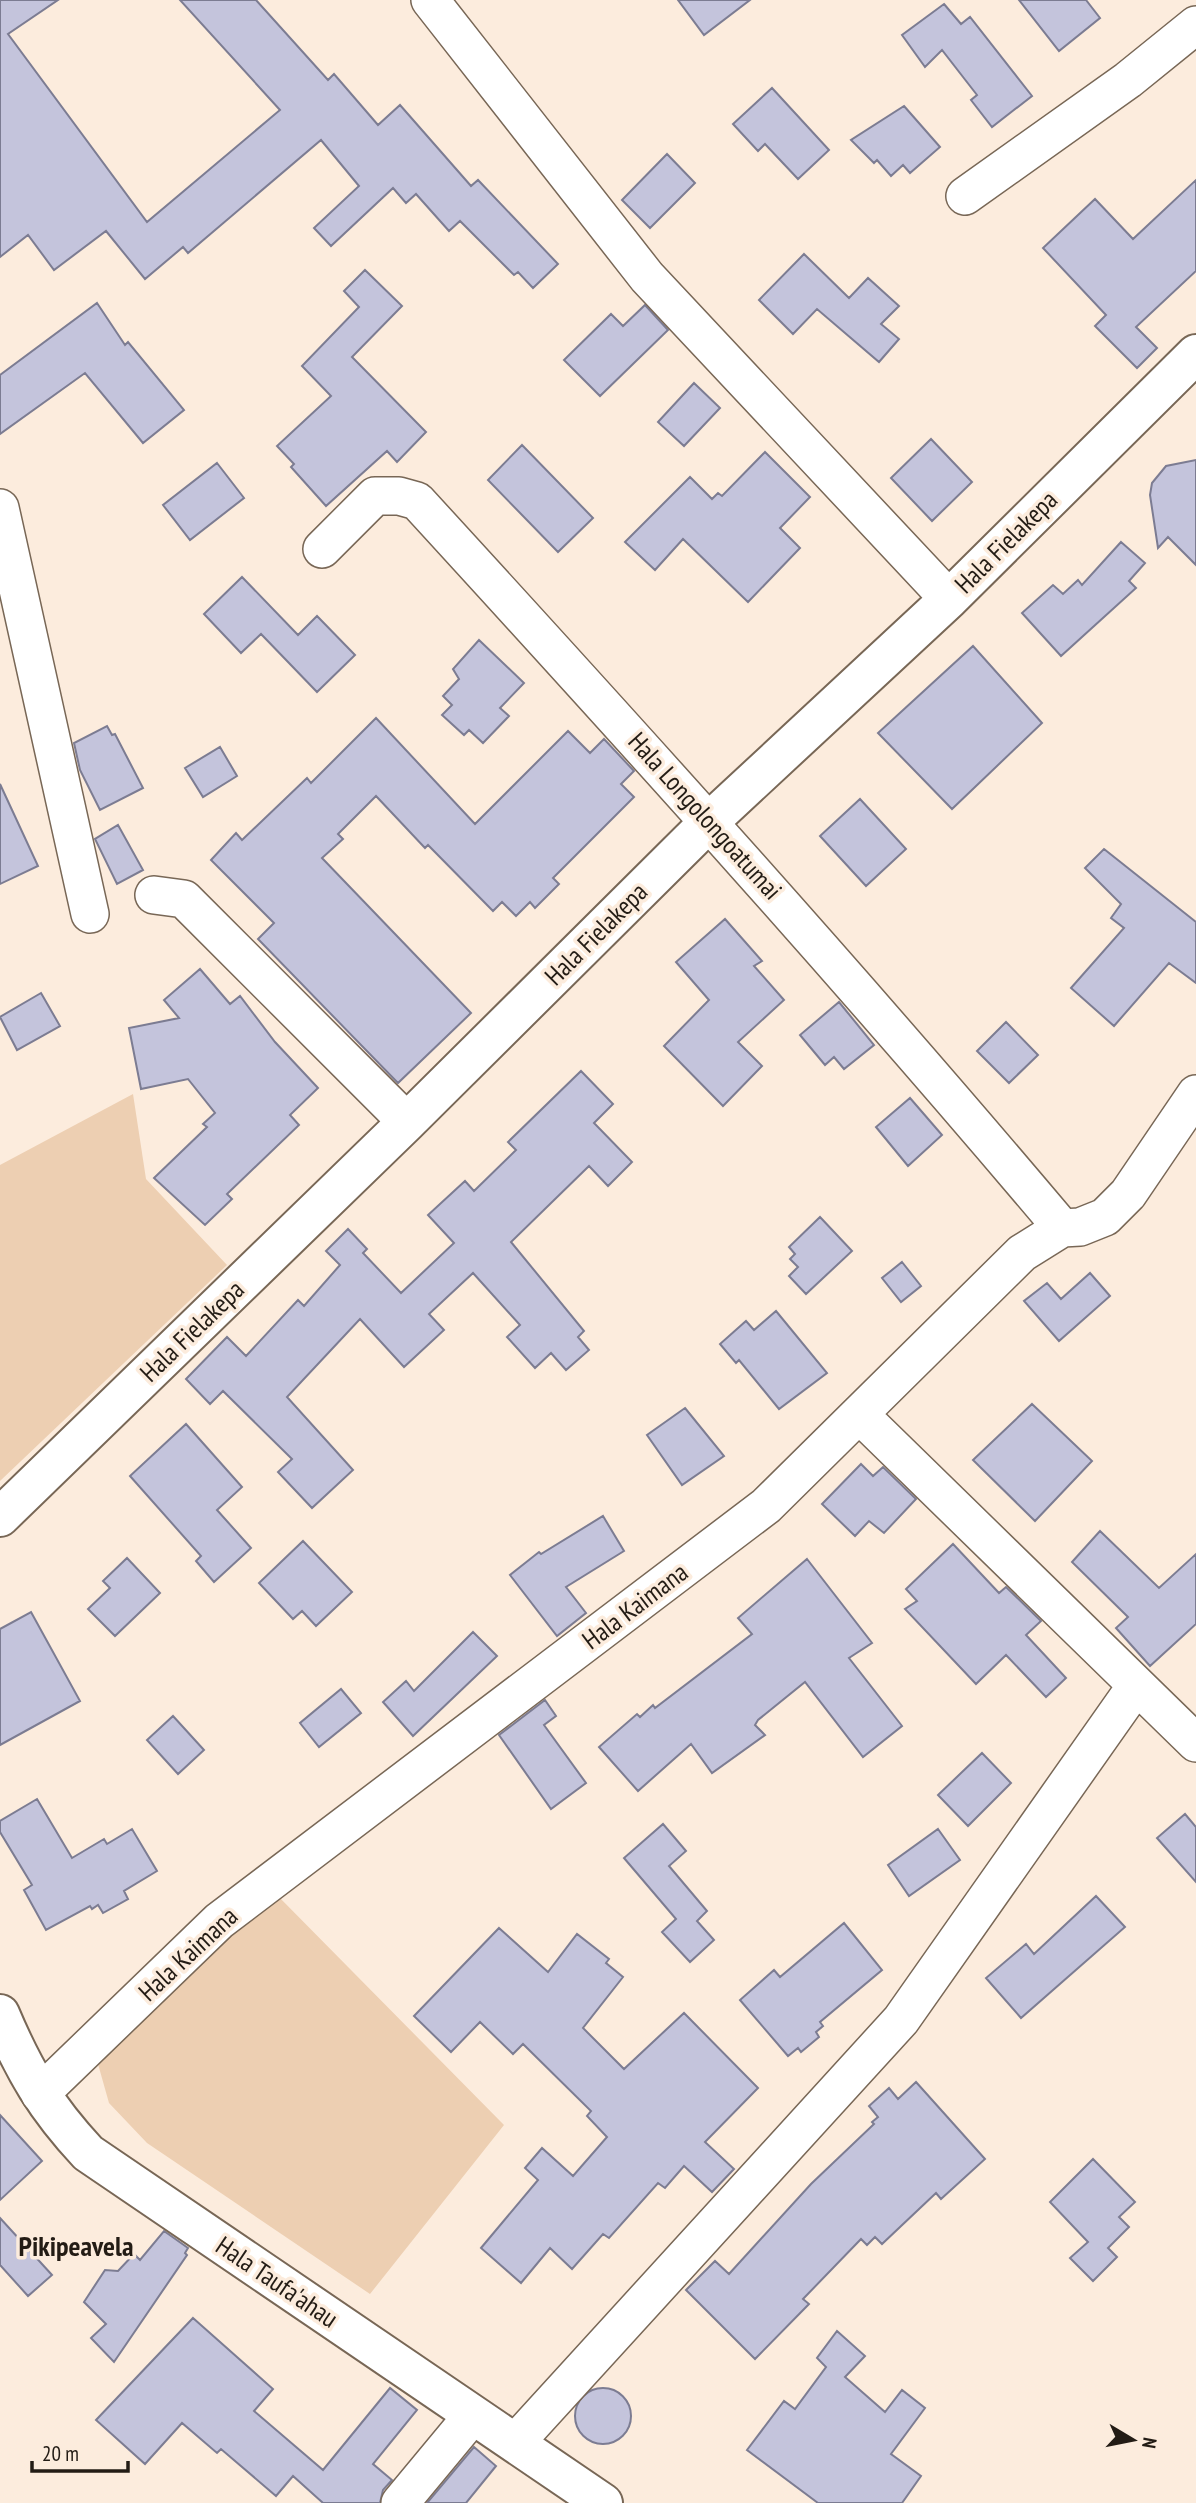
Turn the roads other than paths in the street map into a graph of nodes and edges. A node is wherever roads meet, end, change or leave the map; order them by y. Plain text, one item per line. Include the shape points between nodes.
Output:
1 (430, 0) edge
2 (1196, 25) edge
3 (965, 196) dead end
4 (1196, 354) edge
5 (0, 508) edge
6 (322, 549) dead end
7 (949, 599) junction
8 (710, 821) junction
9 (154, 895) dead end
10 (90, 914) dead end
11 (1196, 1094) edge
12 (407, 1122) junction
13 (1062, 1228) junction
14 (860, 1416) junction
15 (0, 1517) edge
16 (1136, 1686) junction
17 (1196, 1743) edge
18 (0, 2014) edge
19 (40, 2094) junction
20 (473, 2415) junction
21 (515, 2443) junction
22 (400, 2503) edge
23 (603, 2503) edge

1 - 7 street via 647,277
2 - 3 street via 1128,80
4 - 7 street, Hala Fielakepa
5 - 10 street
6 - 8 street, Hala Longolongoatumai via 375,496 417,501
7 - 8 street, Hala Fielakepa
8 - 12 street, Hala Fielakepa
8 - 13 street, Hala Longolongoatumai via 912,1049
9 - 12 street via 184,899
11 - 13 street, Hala Kaimana via 1128,1194 1105,1217
12 - 15 street, Hala Fielakepa
13 - 14 street, Hala Kaimana via 1022,1253
14 - 16 street
14 - 19 street, Hala Kaimana via 765,1506 219,1921
16 - 17 street
16 - 21 street via 901,2020
18 - 19 street, Hala Taufa'ahau via 22,2067
19 - 20 street, Hala Taufa'ahau via 88,2153
20 - 21 street, Hala Taufa'ahau
20 - 22 street
21 - 23 street, Hala Taufa'ahau

